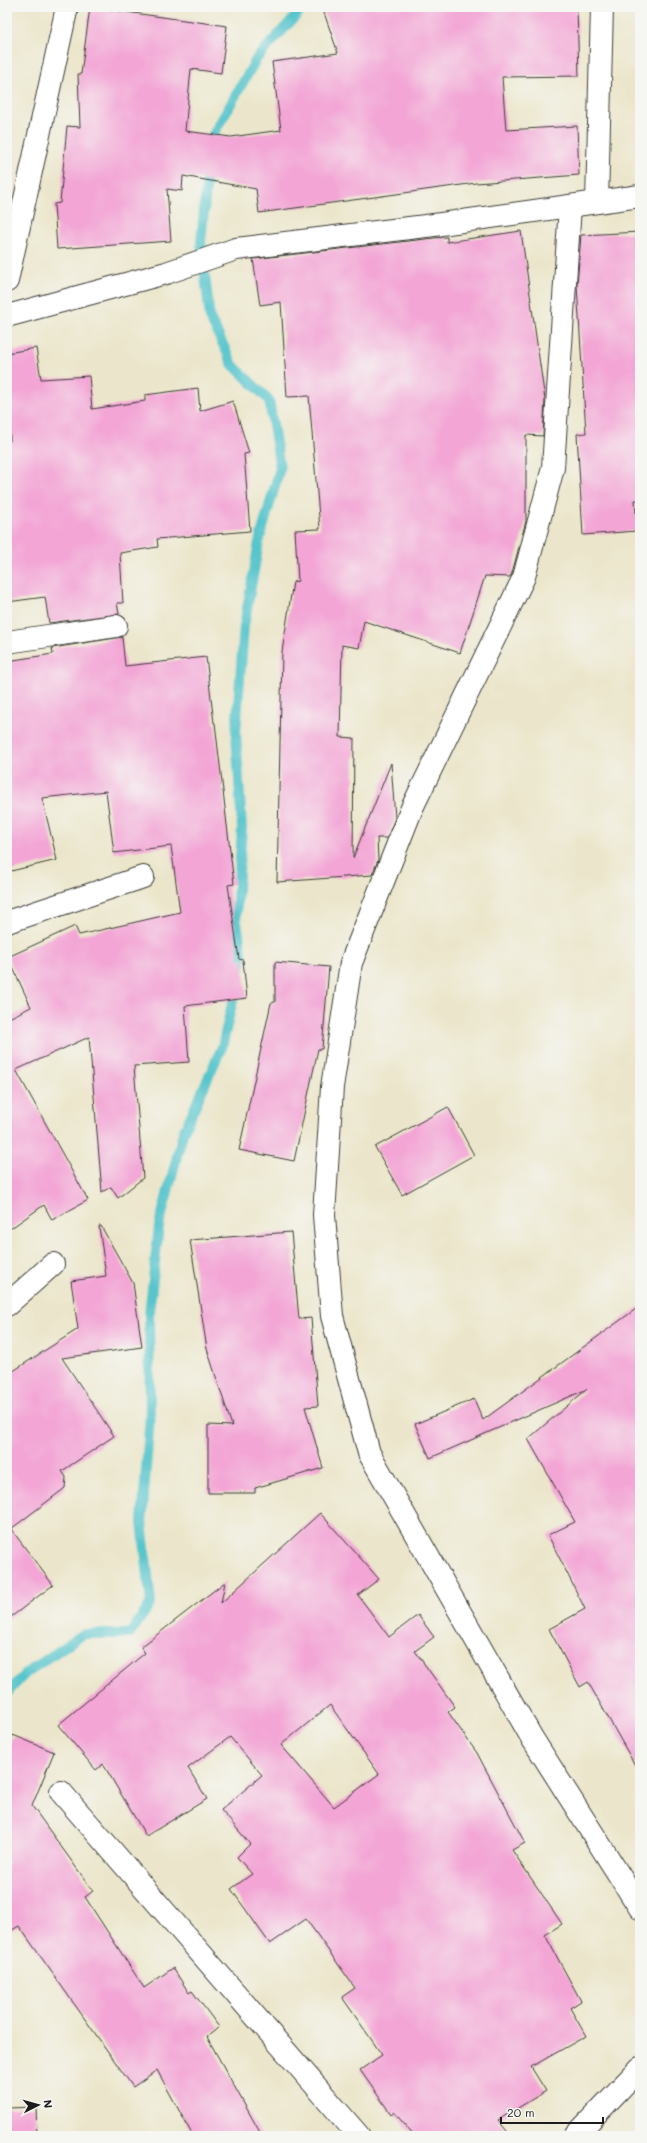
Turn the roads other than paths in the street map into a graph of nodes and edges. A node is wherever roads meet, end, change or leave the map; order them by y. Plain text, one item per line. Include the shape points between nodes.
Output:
1 (67, 7) edge
2 (602, 7) edge
3 (640, 196) edge
4 (597, 202) junction
5 (570, 206) junction
6 (7, 282) edge
7 (7, 316) edge
8 (116, 626) dead end
9 (7, 642) edge
10 (143, 876) dead end
11 (7, 922) edge
12 (53, 1264) dead end
13 (7, 1305) edge
14 (61, 1792) dead end
15 (640, 1908) edge
16 (640, 2068) edge
17 (359, 2136) edge
18 (575, 2136) edge

1 - 6 street
2 - 4 street
3 - 4 street
4 - 5 street
5 - 7 street via 236,250
5 - 15 street via 553,468 524,578 412,808 351,963 332,1087 324,1215 332,1316 369,1453 532,1738
8 - 9 street
10 - 11 street
12 - 13 street
14 - 17 street
16 - 18 street

